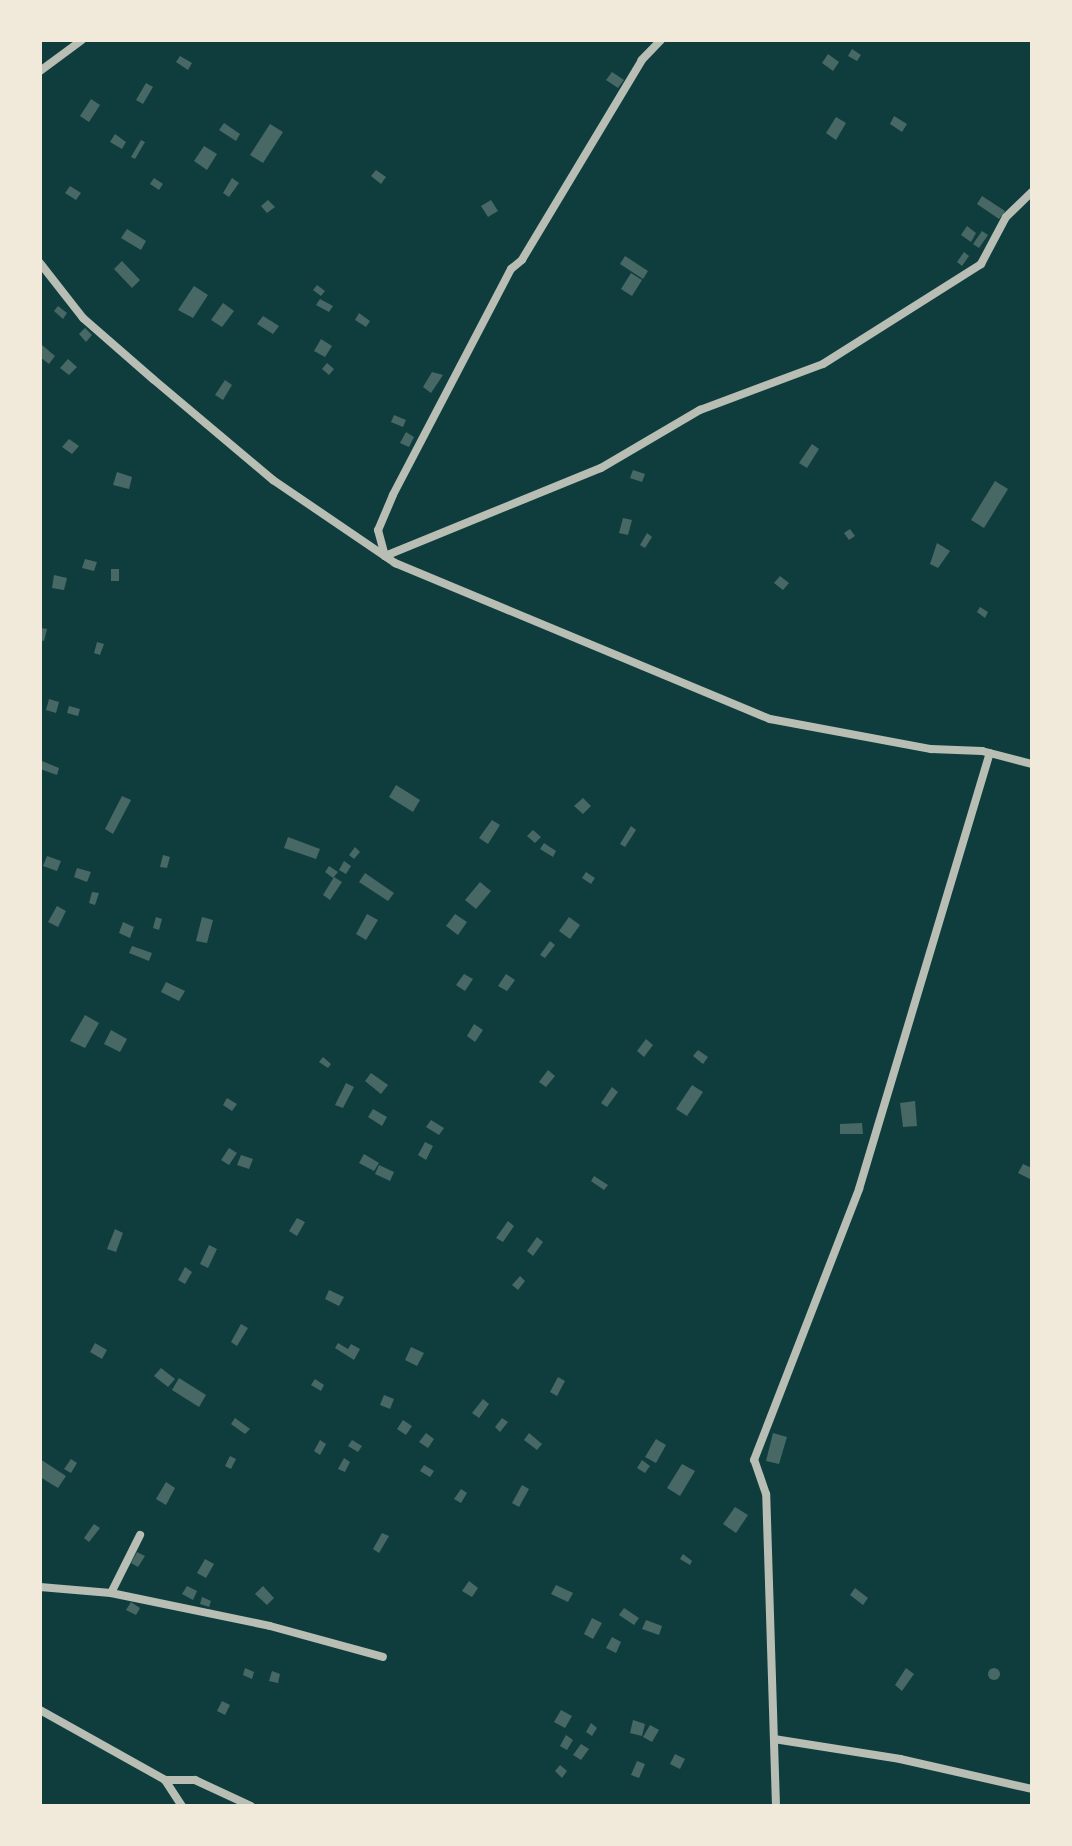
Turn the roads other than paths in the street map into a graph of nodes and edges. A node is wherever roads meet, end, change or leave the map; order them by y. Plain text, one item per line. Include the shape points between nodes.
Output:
1 (82, 40) edge
2 (661, 40) edge
3 (40, 71) edge
4 (1032, 192) edge
5 (40, 263) edge
6 (385, 556) junction
7 (990, 753) junction
8 (1032, 764) edge
9 (140, 1535) dead end
10 (40, 1587) edge
11 (111, 1593) junction
12 (383, 1657) dead end
13 (40, 1710) edge
14 (774, 1739) junction
15 (165, 1780) junction
16 (1032, 1789) edge
17 (182, 1806) edge
18 (251, 1806) edge
19 (776, 1806) edge

1 - 3 street
2 - 6 street via 642,60 522,260 511,269 393,495 378,530
4 - 6 street via 1006,217 981,264 823,364 700,410 601,468
5 - 6 street via 83,318 153,379 273,480
6 - 7 street via 770,719 931,749
7 - 8 street
7 - 14 street via 859,1189 754,1460 766,1494
9 - 11 street
10 - 11 street
11 - 12 street via 270,1626
13 - 15 street
14 - 16 street via 900,1759
14 - 19 street
15 - 17 street
15 - 18 street via 195,1780

